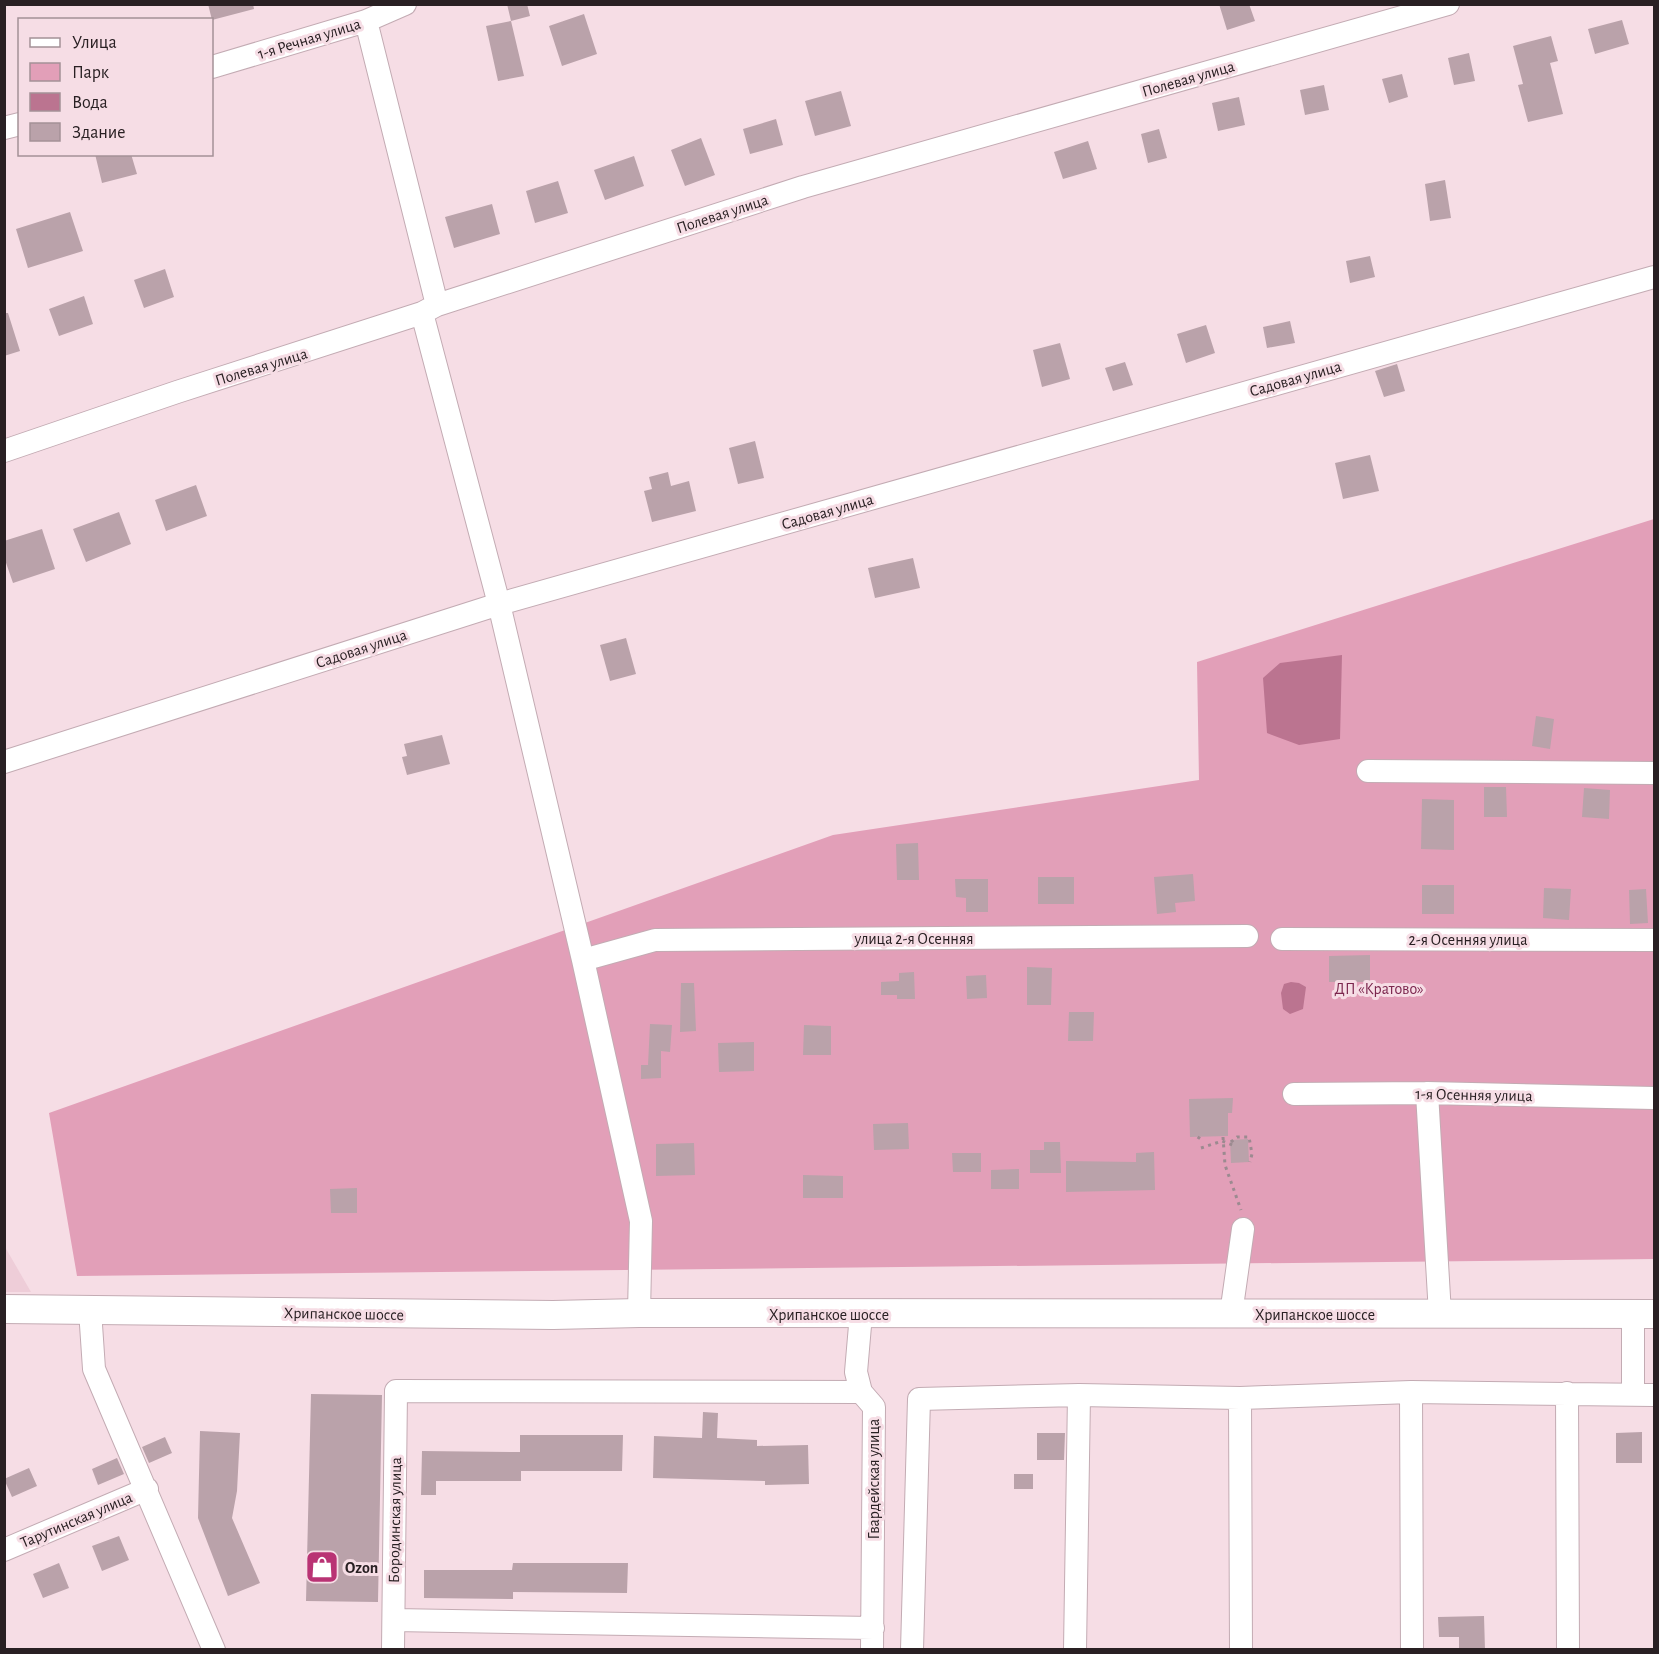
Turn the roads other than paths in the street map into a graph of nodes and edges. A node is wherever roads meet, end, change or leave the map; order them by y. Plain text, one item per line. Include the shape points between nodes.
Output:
1 (405, 4) edge
2 (1448, 4) edge
3 (366, 21) junction
4 (213, 67) edge
5 (1654, 276) edge
6 (430, 309) junction
7 (4, 451) edge
8 (499, 604) junction
9 (4, 762) edge
10 (1368, 771) dead end
11 (1654, 773) edge
12 (1247, 936) dead end
13 (1282, 939) dead end
14 (1654, 940) edge
15 (583, 960) junction
16 (1427, 1093) junction
17 (1294, 1094) dead end
18 (1654, 1098) edge
19 (1243, 1229) road end
20 (4, 1309) edge
21 (90, 1310) junction
22 (639, 1313) junction
23 (861, 1314) junction
24 (1231, 1314) junction
25 (1440, 1314) junction
26 (1644, 1314) edge
27 (861, 1392) junction
28 (1411, 1392) junction
29 (1567, 1393) junction
30 (1079, 1395) junction
31 (1644, 1395) edge
32 (1240, 1398) junction
33 (147, 1489) junction
34 (4, 1550) edge
35 (394, 1620) junction
36 (872, 1639) edge
37 (214, 1650) edge
38 (393, 1650) edge
39 (912, 1650) edge
40 (1075, 1650) edge
41 (1242, 1650) edge
42 (1412, 1650) edge
43 (1568, 1650) edge

1 - 3 street, 1-я Речная улица
2 - 6 street, Полевая улица via 803,187
3 - 4 street, 1-я Речная улица
3 - 6 street
5 - 8 street, Садовая улица
6 - 7 street, Полевая улица
6 - 8 street
8 - 9 street, Садовая улица
8 - 15 street
10 - 11 street
12 - 15 street, улица 2-я Осенняя via 655,940
13 - 14 street, 2-я Осенняя улица
15 - 22 street via 641,1221
16 - 17 street, 1-я Осенняя улица
16 - 18 street, 1-я Осенняя улица
16 - 25 street
19 - 24 street
20 - 21 main road, Хрипанское шоссе
21 - 22 main road, Хрипанское шоссе
21 - 33 street via 94,1369
22 - 23 main road, Хрипанское шоссе
23 - 24 main road, Хрипанское шоссе
23 - 27 street, Гвардейская улица via 856,1372
24 - 25 main road, Хрипанское шоссе
25 - 26 main road, Хрипанское шоссе
26 - 31 street
27 - 35 street, Бородинская улица via 396,1391
27 - 36 street, Гвардейская улица via 873,1407
28 - 29 street
28 - 32 street
28 - 42 street
29 - 31 street
29 - 43 street
30 - 32 street
30 - 39 street via 919,1399
30 - 40 street
32 - 41 street
33 - 34 street, Тарутинская улица
33 - 37 street
35 - 36 street
35 - 38 street, Бородинская улица

